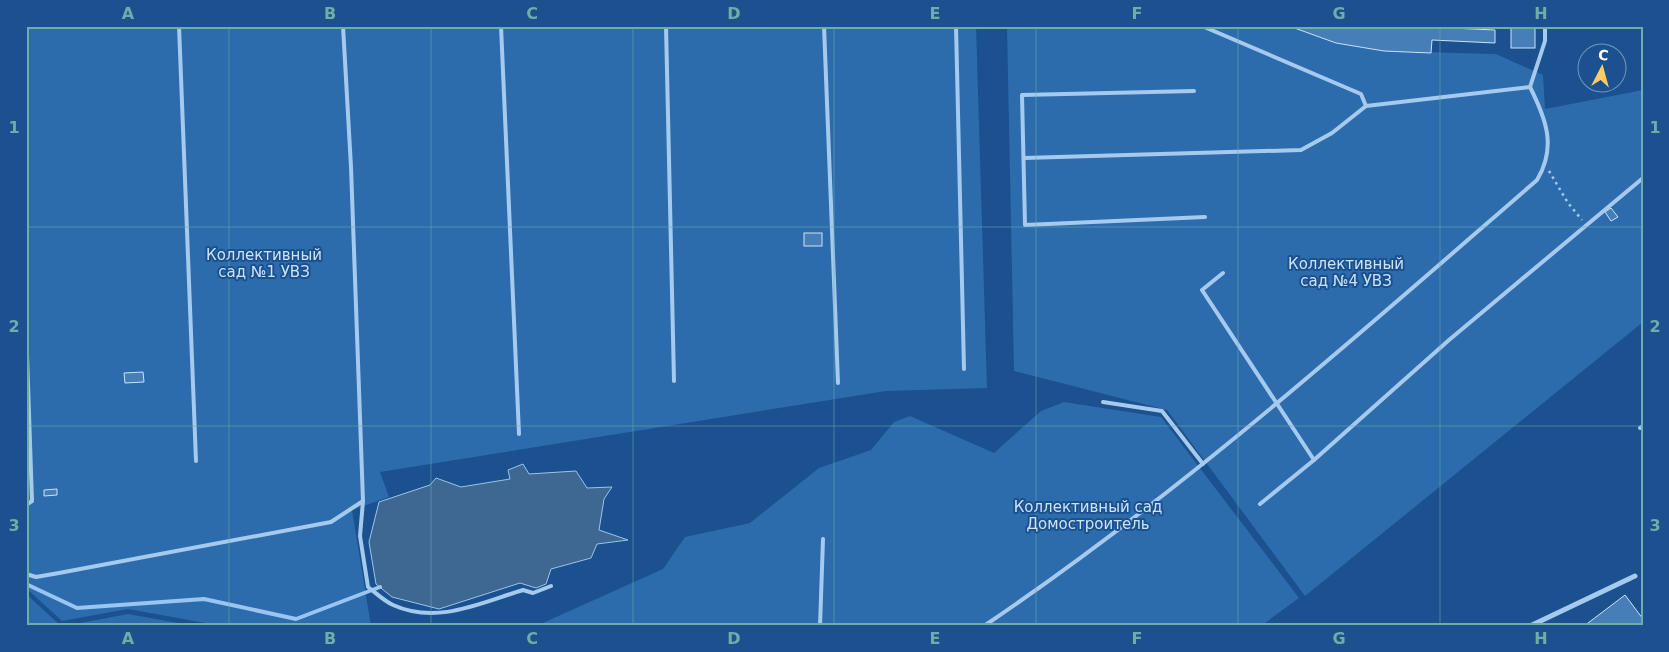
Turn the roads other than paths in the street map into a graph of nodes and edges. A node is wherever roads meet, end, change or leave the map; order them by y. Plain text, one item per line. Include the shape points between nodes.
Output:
1 (179, 26) edge
2 (343, 26) edge
3 (501, 26) edge
4 (666, 26) edge
5 (824, 26) edge
6 (956, 26) edge
7 (1202, 26) edge
8 (1545, 26) edge
9 (1530, 87) junction
10 (1194, 91) dead end
11 (1366, 106) junction
12 (1024, 158) junction
13 (1643, 178) edge
14 (1205, 217) dead end
15 (1223, 273) dead end
16 (26, 326) edge
17 (964, 370) dead end
18 (674, 381) dead end
19 (838, 383) dead end
20 (1103, 402) dead end
21 (1278, 404) junction
22 (519, 434) dead end
23 (1314, 460) junction
24 (196, 461) dead end
25 (1203, 464) junction
26 (363, 502) junction
27 (1260, 504) dead end
28 (26, 505) edge
29 (823, 539) dead end
30 (26, 574) edge
31 (1635, 576) dead end
32 (551, 586) dead end
33 (820, 626) edge
34 (984, 626) edge
35 (1530, 626) edge

1 - 24 lane
2 - 26 lane
3 - 22 lane
4 - 18 lane
5 - 19 lane
6 - 17 lane
7 - 11 lane via 1361,94
8 - 9 lane via 1545,41
9 - 11 lane
9 - 21 lane via 1542,111 1548,138 1546,165 1537,180
10 - 12 lane via 1022,94
11 - 12 lane via 1332,133 1301,150
12 - 14 lane via 1025,225
13 - 23 lane via 1457,333
15 - 21 lane via 1202,290
16 - 28 lane via 32,501
20 - 25 lane via 1162,411
21 - 23 lane
21 - 25 lane
23 - 27 lane
25 - 34 lane
26 - 30 lane via 331,522 60,573 36,577
26 - 32 lane via 360,536 368,587 392,604 419,613 446,613 523,590 533,593
29 - 33 lane
31 - 35 street

